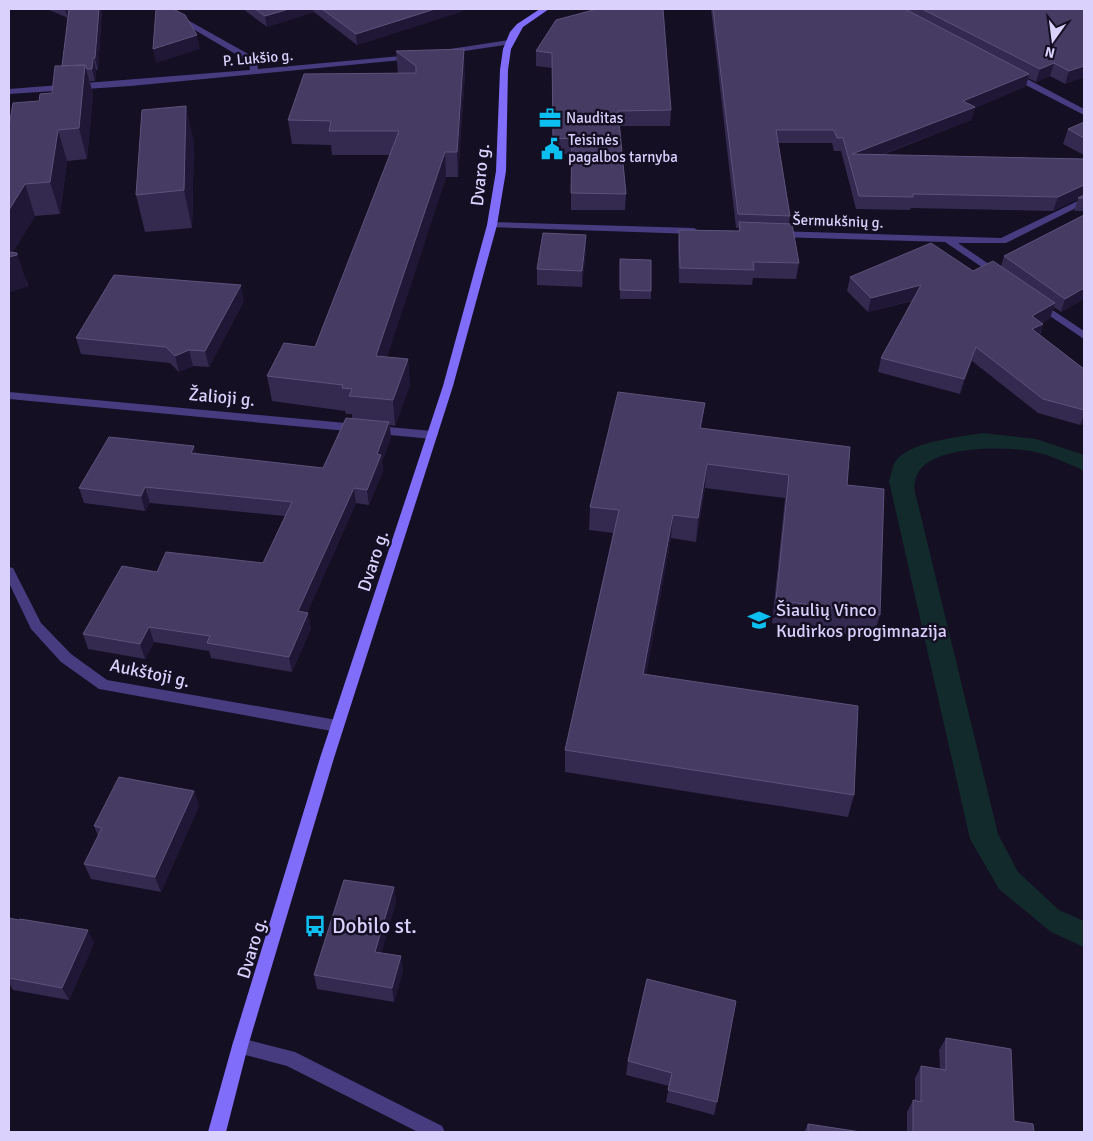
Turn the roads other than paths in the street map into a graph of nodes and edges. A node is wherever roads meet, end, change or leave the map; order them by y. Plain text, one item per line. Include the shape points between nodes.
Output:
1 (162, 9) edge
2 (545, 9) edge
3 (508, 42) junction
4 (436, 53) edge
5 (418, 56) edge
6 (1007, 71) edge
7 (254, 72) junction
8 (9, 92) edge
9 (1084, 112) edge
10 (1084, 201) edge
11 (492, 225) junction
12 (702, 232) edge
13 (771, 234) edge
14 (948, 240) junction
15 (1004, 279) edge
16 (1028, 296) edge
17 (1084, 336) edge
18 (9, 395) edge
19 (432, 435) junction
20 (9, 571) edge
21 (338, 726) junction
22 (240, 1046) junction
23 (217, 1132) edge
24 (436, 1132) edge

1 - 7 street via 247,57
2 - 3 main road, Dvaro g. via 524,20
3 - 4 street
3 - 11 main road, Dvaro g. via 504,56 501,171
5 - 7 street, P. Lukšio g.
6 - 9 street
7 - 8 street, P. Lukšio g.
10 - 14 street, Šermukšnių g. via 1003,241
11 - 12 street
11 - 19 main road, Dvaro g.
13 - 14 street, Šermukšnių g.
14 - 15 street
16 - 17 street
18 - 19 street, Žalioji g.
19 - 21 main road, Dvaro g.
20 - 21 street, Aukštoji g. via 36,626 66,658 104,685
21 - 22 main road, Dvaro g.
22 - 23 main road, Dvaro g.
22 - 24 street via 289,1058

